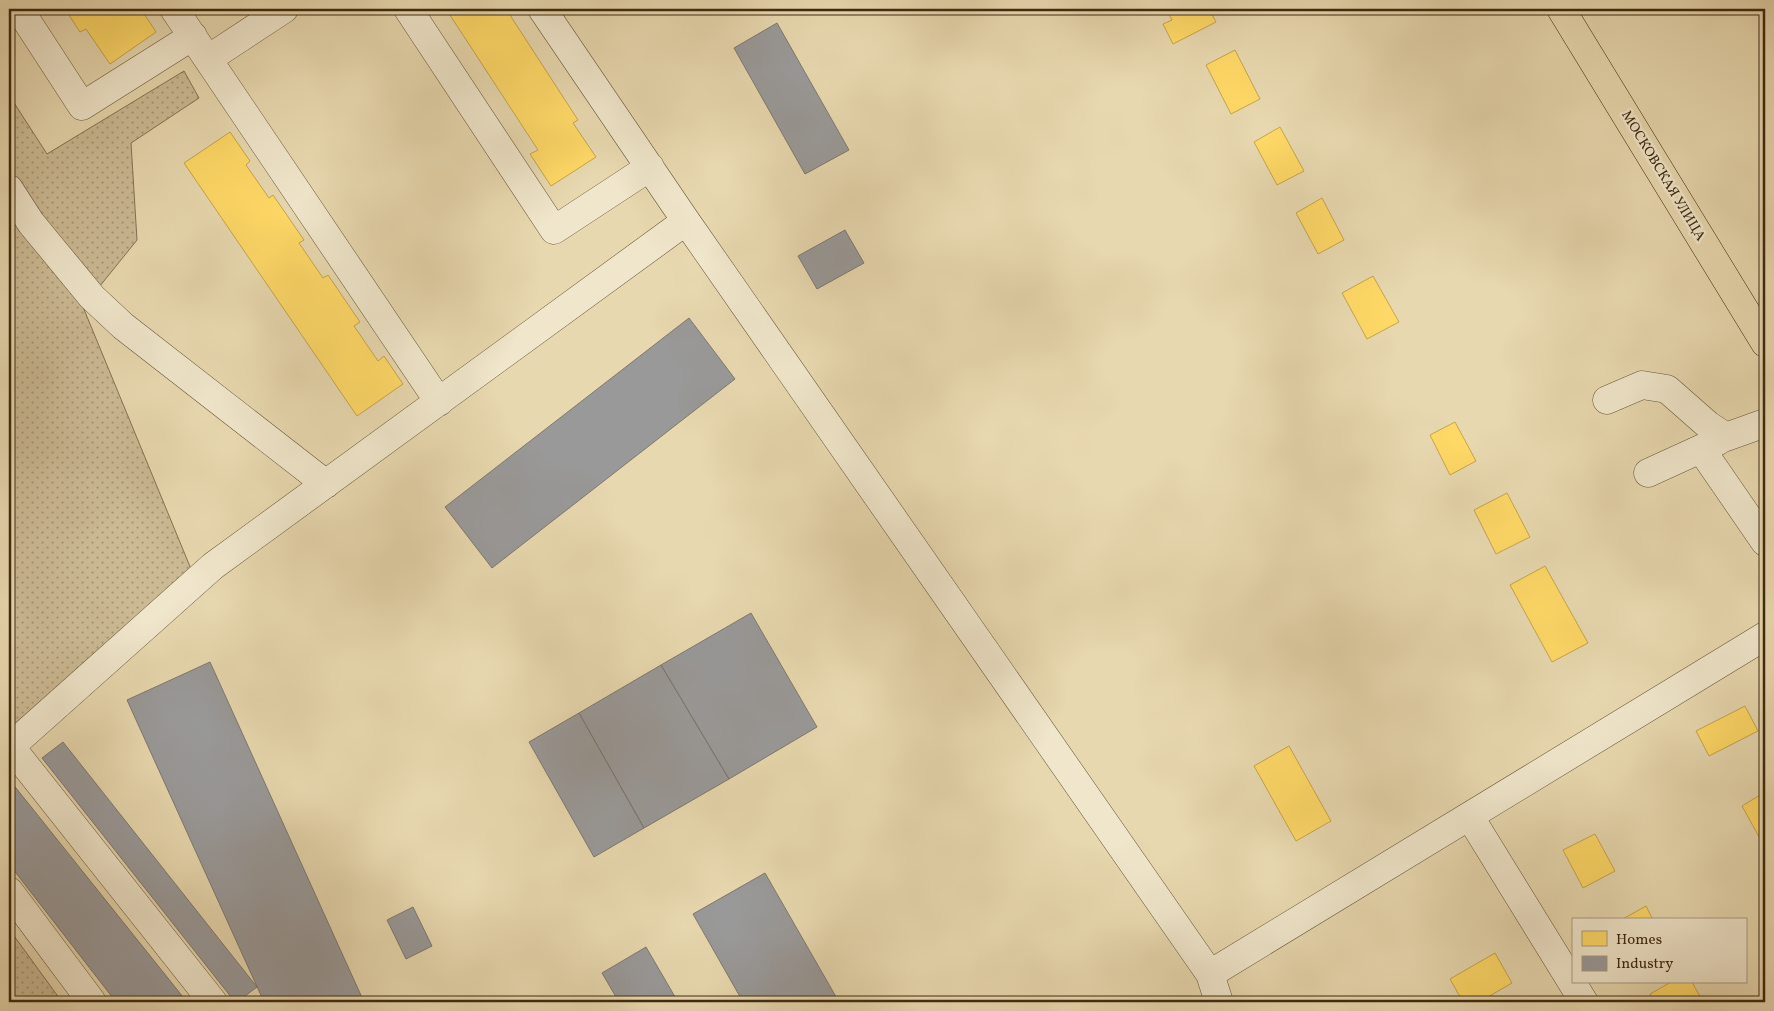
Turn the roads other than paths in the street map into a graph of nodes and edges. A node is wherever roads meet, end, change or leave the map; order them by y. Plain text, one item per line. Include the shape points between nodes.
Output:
1 (19, 9) edge
2 (174, 9) edge
3 (284, 9) edge
4 (408, 9) edge
5 (542, 9) edge
6 (1561, 9) edge
7 (193, 36) junction
8 (208, 59) junction
9 (650, 167) junction
10 (9, 189) edge
11 (686, 221) junction
12 (1761, 329) edge
13 (1607, 400) dead end
14 (439, 402) junction
15 (1765, 423) edge
16 (1726, 437) junction
17 (1701, 449) junction
18 (1648, 474) dead end
19 (326, 484) junction
20 (1765, 542) edge
21 (1765, 636) edge
22 (9, 747) edge
23 (1470, 817) junction
24 (9, 891) edge
25 (1210, 974) junction
26 (1572, 983) edge
27 (1573, 984) edge
28 (92, 1002) edge
29 (213, 1002) edge
30 (1219, 1002) edge
31 (1584, 1002) edge

1 - 7 street via 82,106
2 - 7 street
3 - 8 street
4 - 9 street via 554,230
5 - 9 street
6 - 12 main road, МОСКОВСКАЯ УЛИЦА
7 - 8 street
8 - 14 street
9 - 11 street
10 - 19 street via 31,223 92,297 123,326
11 - 14 street
11 - 25 street
13 - 16 street via 1642,385 1667,389
14 - 19 street
15 - 16 street
16 - 17 street
17 - 18 street
17 - 20 street
19 - 22 street via 213,566
21 - 23 street
22 - 29 street
23 - 25 street
23 - 26 street
24 - 28 street
25 - 30 street
27 - 31 street

